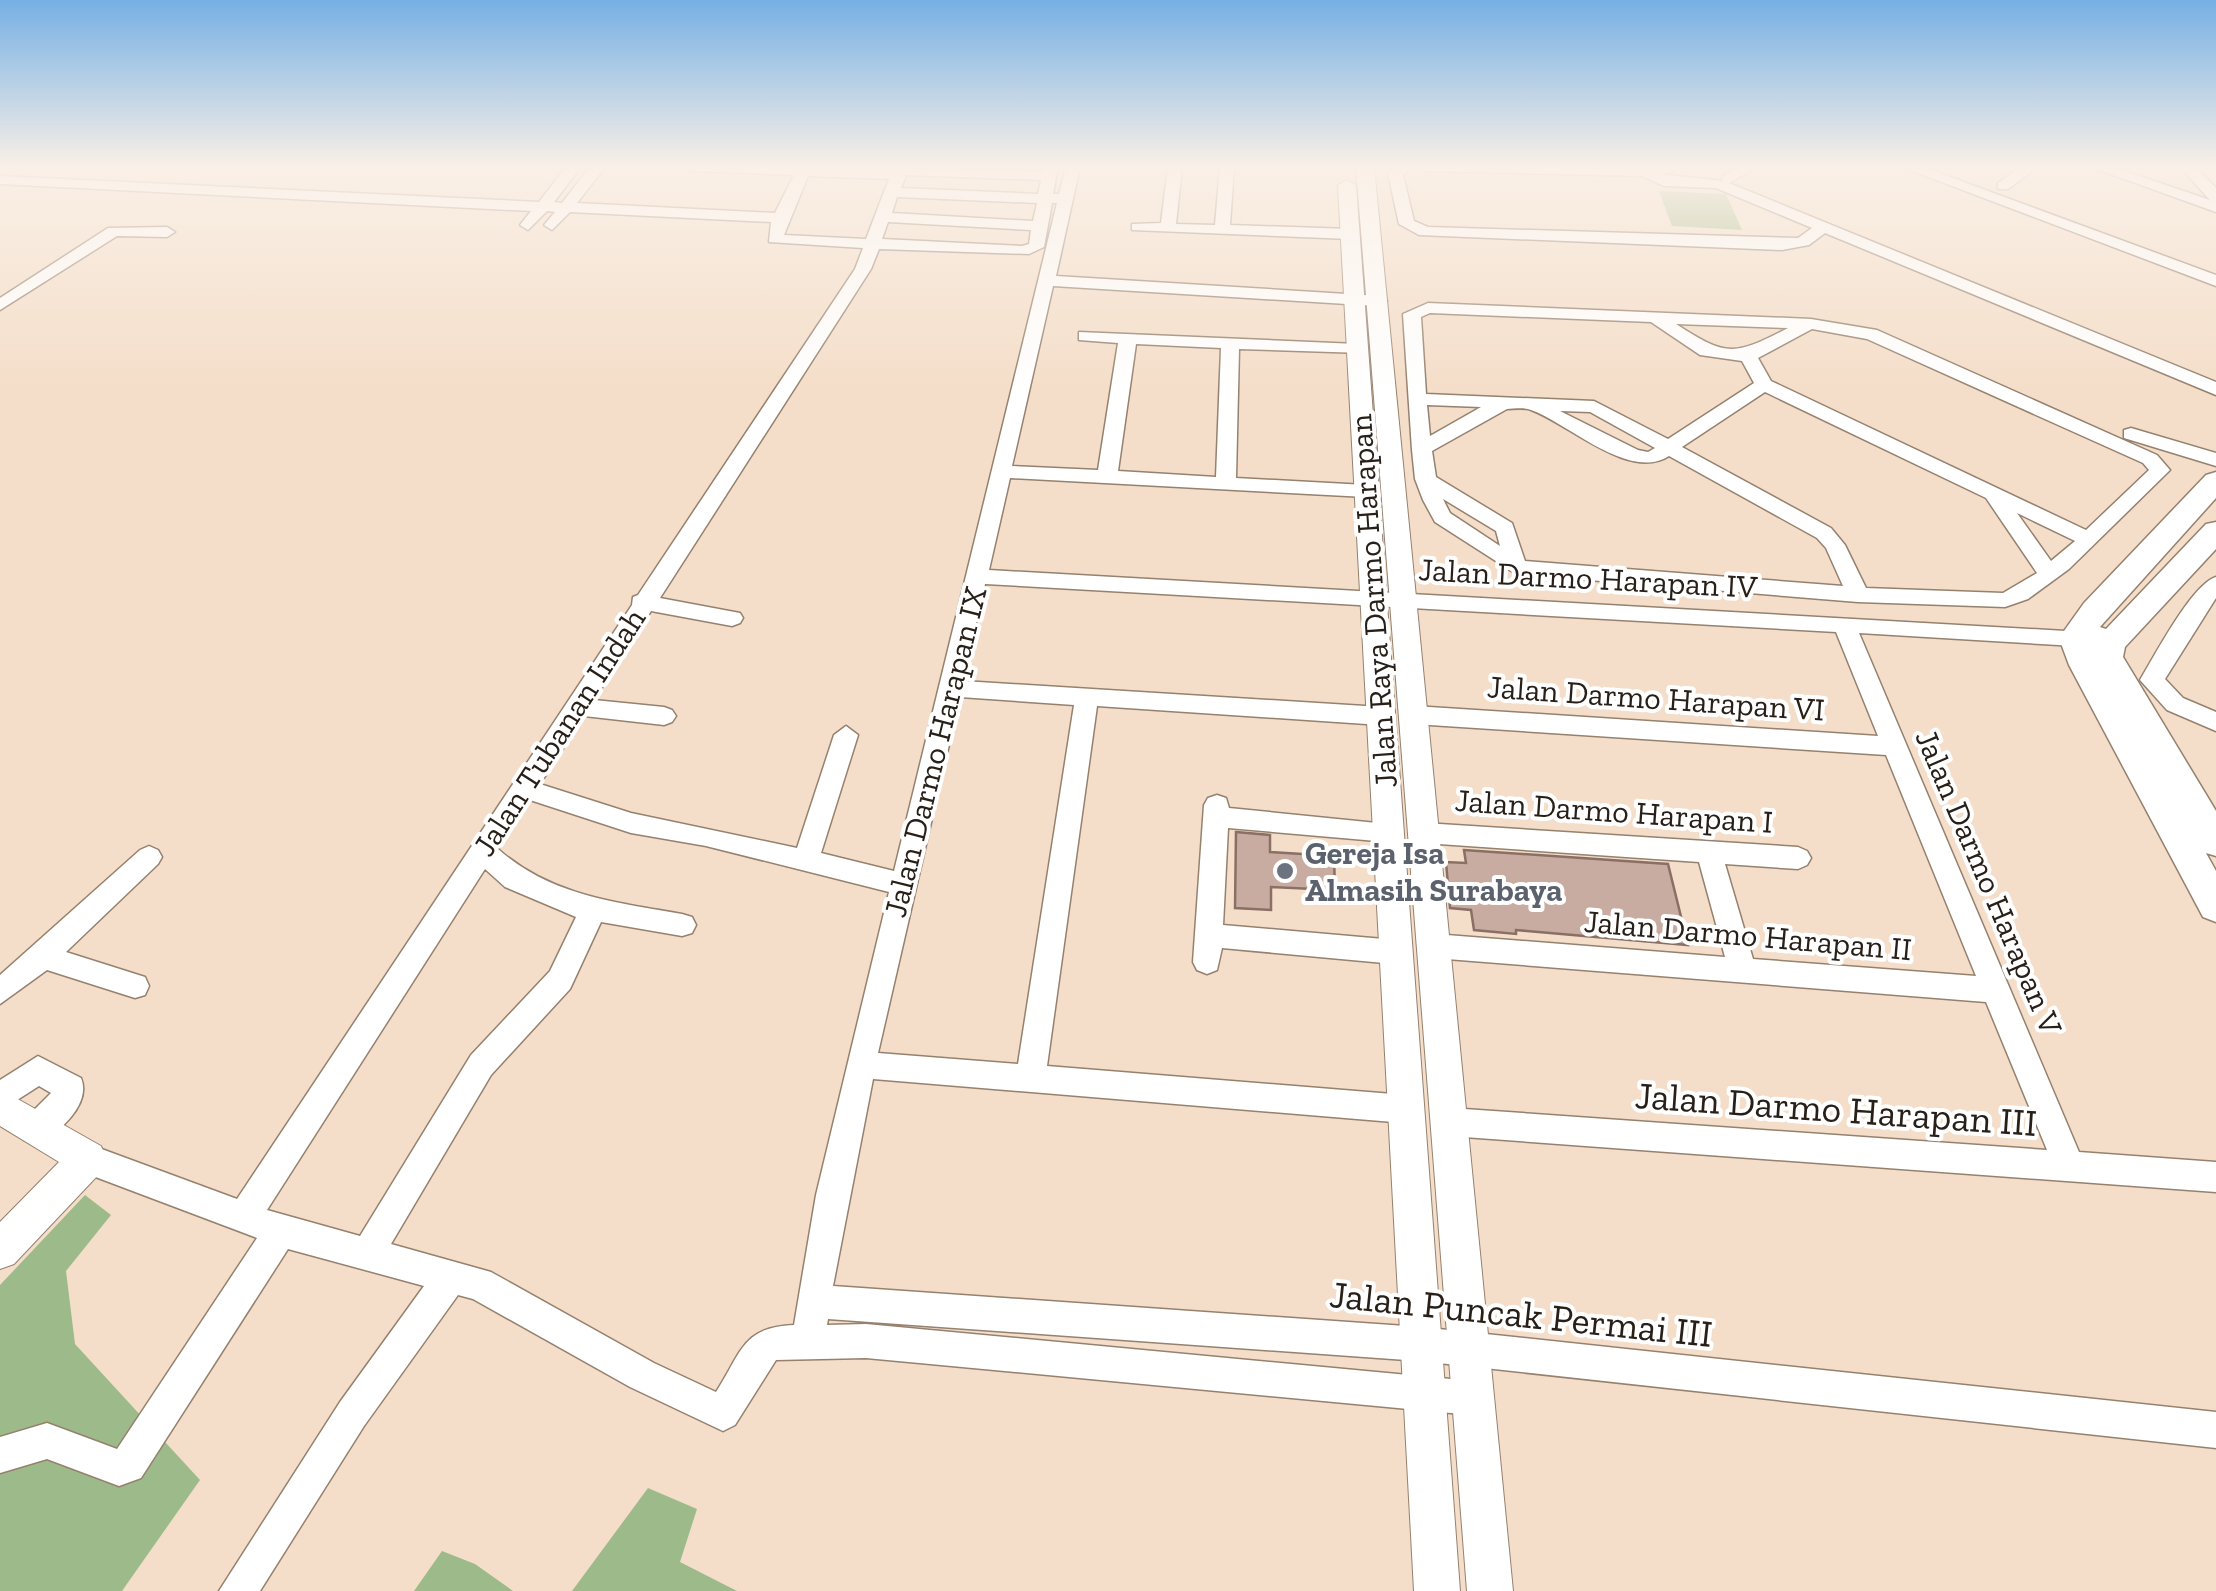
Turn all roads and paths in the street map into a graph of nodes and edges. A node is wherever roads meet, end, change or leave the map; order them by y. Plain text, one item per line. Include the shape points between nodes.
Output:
1 (98, 241) edge
2 (786, 241) edge
3 (871, 241) edge
4 (1036, 241) edge
5 (1050, 241) edge
6 (1352, 241) edge
7 (1365, 241) edge
8 (1679, 241) edge
9 (1804, 241) edge
10 (1860, 241) edge
11 (1878, 241) edge
12 (2107, 241) edge
13 (2150, 241) edge
14 (869, 246) junction
15 (2216, 266) edge
16 (1046, 280) junction
17 (2216, 282) edge
18 (1366, 300) junction
19 (0, 305) edge
20 (1653, 316) junction
21 (1810, 324) junction
22 (1085, 336) dead end
23 (1128, 338) junction
24 (1230, 343) junction
25 (1357, 349) junction
26 (1748, 356) junction
27 (2216, 376) edge
28 (1764, 385) junction
29 (2216, 390) edge
30 (1419, 398) junction
31 (1503, 403) junction
32 (1424, 448) junction
33 (2145, 448) junction
34 (1672, 449) junction
35 (2216, 460) edge
36 (1000, 470) junction
37 (1107, 477) junction
38 (2216, 481) edge
39 (1226, 484) junction
40 (1366, 491) junction
41 (1995, 497) junction
42 (2216, 530) edge
43 (2086, 538) junction
44 (2049, 574) junction
45 (977, 576) junction
46 (2216, 584) edge
47 (1858, 595) junction
48 (1388, 599) junction
49 (642, 602) junction
50 (732, 618) dead end
51 (1844, 626) junction
52 (2090, 644) junction
53 (950, 688) junction
54 (1087, 696) junction
55 (576, 708) junction
56 (664, 716) dead end
57 (1397, 716) junction
58 (2216, 722) edge
59 (846, 735) dead end
60 (1894, 746) junction
61 (522, 788) junction
62 (1388, 832) junction
63 (1424, 833) junction
64 (2216, 842) edge
65 (483, 851) junction
66 (1709, 852) junction
67 (149, 856) dead end
68 (1798, 858) dead end
69 (806, 859) junction
70 (902, 884) junction
71 (2216, 906) edge
72 (593, 910) junction
73 (682, 925) dead end
74 (1434, 946) junction
75 (1396, 952) junction
76 (43, 957) junction
77 (1742, 969) junction
78 (135, 986) dead end
79 (1996, 990) junction
80 (0, 992) edge
81 (861, 1065) junction
82 (1030, 1080) junction
83 (0, 1097) edge
84 (0, 1106) edge
85 (1405, 1109) junction
86 (1450, 1122) junction
87 (36, 1130) junction
88 (88, 1159) junction
89 (2069, 1166) junction
90 (2216, 1176) edge
91 (244, 1216) junction
92 (281, 1231) junction
93 (0, 1250) edge
94 (367, 1254) junction
95 (451, 1276) junction
96 (816, 1302) junction
97 (808, 1340) junction
98 (1420, 1344) junction
99 (1479, 1350) junction
100 (1424, 1394) junction
101 (1472, 1398) junction
102 (2216, 1430) edge
103 (0, 1455) edge
104 (238, 1591) edge
105 (1438, 1591) edge
106 (1490, 1591) edge

1 - 19 street
2 - 14 street
3 - 14 street, Jalan Tubanan Indah
4 - 14 street via 1033,250
5 - 16 street, Jalan Darmo Harapan IX
6 - 18 street, Jalan Raya Darmo Harapan
7 - 18 street, Jalan Raya Darmo Harapan
8 - 9 street
10 - 29 street
11 - 27 street
12 - 17 street
13 - 15 street
14 - 49 street, Jalan Tubanan Indah via 862,269
16 - 18 street
16 - 36 street, Jalan Darmo Harapan IX
18 - 25 street, Jalan Raya Darmo Harapan
18 - 48 street, Jalan Raya Darmo Harapan
20 - 21 street
20 - 26 street via 1706,351
20 - 30 street via 1417,309 1412,314
21 - 26 street
21 - 33 street via 1871,334
22 - 23 street
23 - 24 street
23 - 37 street
24 - 25 street
24 - 39 street
25 - 40 street, Jalan Raya Darmo Harapan
26 - 28 street
28 - 34 street
28 - 41 street
30 - 31 street
30 - 32 street
31 - 32 street
31 - 34 street via 1532,404 1632,455 1652,459
32 - 47 street via 1425,479 1442,518 1516,566
33 - 35 street via 2170,445
33 - 43 street via 2160,470
34 - 47 street via 1824,533
36 - 37 street
36 - 45 street, Jalan Darmo Harapan IX
37 - 39 street
38 - 52 main road via 2095,610
39 - 40 street
40 - 48 street, Jalan Raya Darmo Harapan
41 - 43 street
41 - 44 street
42 - 52 main road
43 - 44 street
44 - 47 street via 2005,600
45 - 48 street, Jalan Darmo Harapan IV
45 - 53 street, Jalan Darmo Harapan IX
46 - 58 street via 2152,680 2175,704
48 - 51 street, Jalan Darmo Harapan IV
48 - 57 street, Jalan Raya Darmo Harapan
49 - 50 street
49 - 55 street, Jalan Tubanan Indah
51 - 52 street, Jalan Darmo Harapan IV
51 - 60 street, Jalan Darmo Harapan V
52 - 64 main road
52 - 71 main road via 2085,665
53 - 54 street, Jalan Darmo Harapan VI
53 - 70 street, Jalan Darmo Harapan IX
54 - 57 street, Jalan Darmo Harapan VI
54 - 82 street
55 - 56 street
55 - 61 street, Jalan Tubanan Indah
57 - 60 street, Jalan Darmo Harapan VI
57 - 62 street, Jalan Raya Darmo Harapan
57 - 63 street, Jalan Raya Darmo Harapan
59 - 69 street
60 - 79 street, Jalan Darmo Harapan V
61 - 65 street, Jalan Tubanan Indah
61 - 69 street via 631,822
62 - 75 street, Jalan Raya Darmo Harapan
62 - 75 street via 1216,811 1207,948
63 - 66 street, Jalan Darmo Harapan I
63 - 74 street, Jalan Raya Darmo Harapan
65 - 72 street via 514,879
65 - 91 street, Jalan Tubanan Indah
66 - 68 street, Jalan Darmo Harapan I
66 - 77 street
67 - 76 street
69 - 70 street
70 - 81 street, Jalan Darmo Harapan IX
72 - 73 street
72 - 94 street via 560,980 480,1065
74 - 77 street, Jalan Darmo Harapan II
74 - 86 street, Jalan Raya Darmo Harapan
75 - 85 street, Jalan Raya Darmo Harapan
76 - 78 street
76 - 80 street
77 - 79 street, Jalan Darmo Harapan II
79 - 89 street, Jalan Darmo Harapan V
81 - 82 street
81 - 96 street, Jalan Darmo Harapan IX
82 - 85 street
83 - 87 street via 38,1070 70,1088
84 - 87 street
85 - 98 street, Jalan Raya Darmo Harapan
86 - 89 street, Jalan Darmo Harapan III
86 - 99 street, Jalan Raya Darmo Harapan
87 - 88 street
88 - 91 street
88 - 93 street
89 - 90 street, Jalan Darmo Harapan III
91 - 92 street
92 - 94 street
92 - 103 street via 128,1465 119,1468 47,1441
94 - 95 street
95 - 97 street via 479,1284 723,1413 766,1343
95 - 104 street
96 - 97 street, Jalan Darmo Harapan IX
96 - 98 street, Jalan Puncak Permai III
97 - 100 street via 866,1340
98 - 99 street, Jalan Puncak Permai III
98 - 100 street, Jalan Raya Darmo Harapan
99 - 101 street, Jalan Raya Darmo Harapan
99 - 102 street, Jalan Puncak Permai III
100 - 101 street
100 - 105 street, Jalan Raya Darmo Harapan
101 - 106 street, Jalan Raya Darmo Harapan

